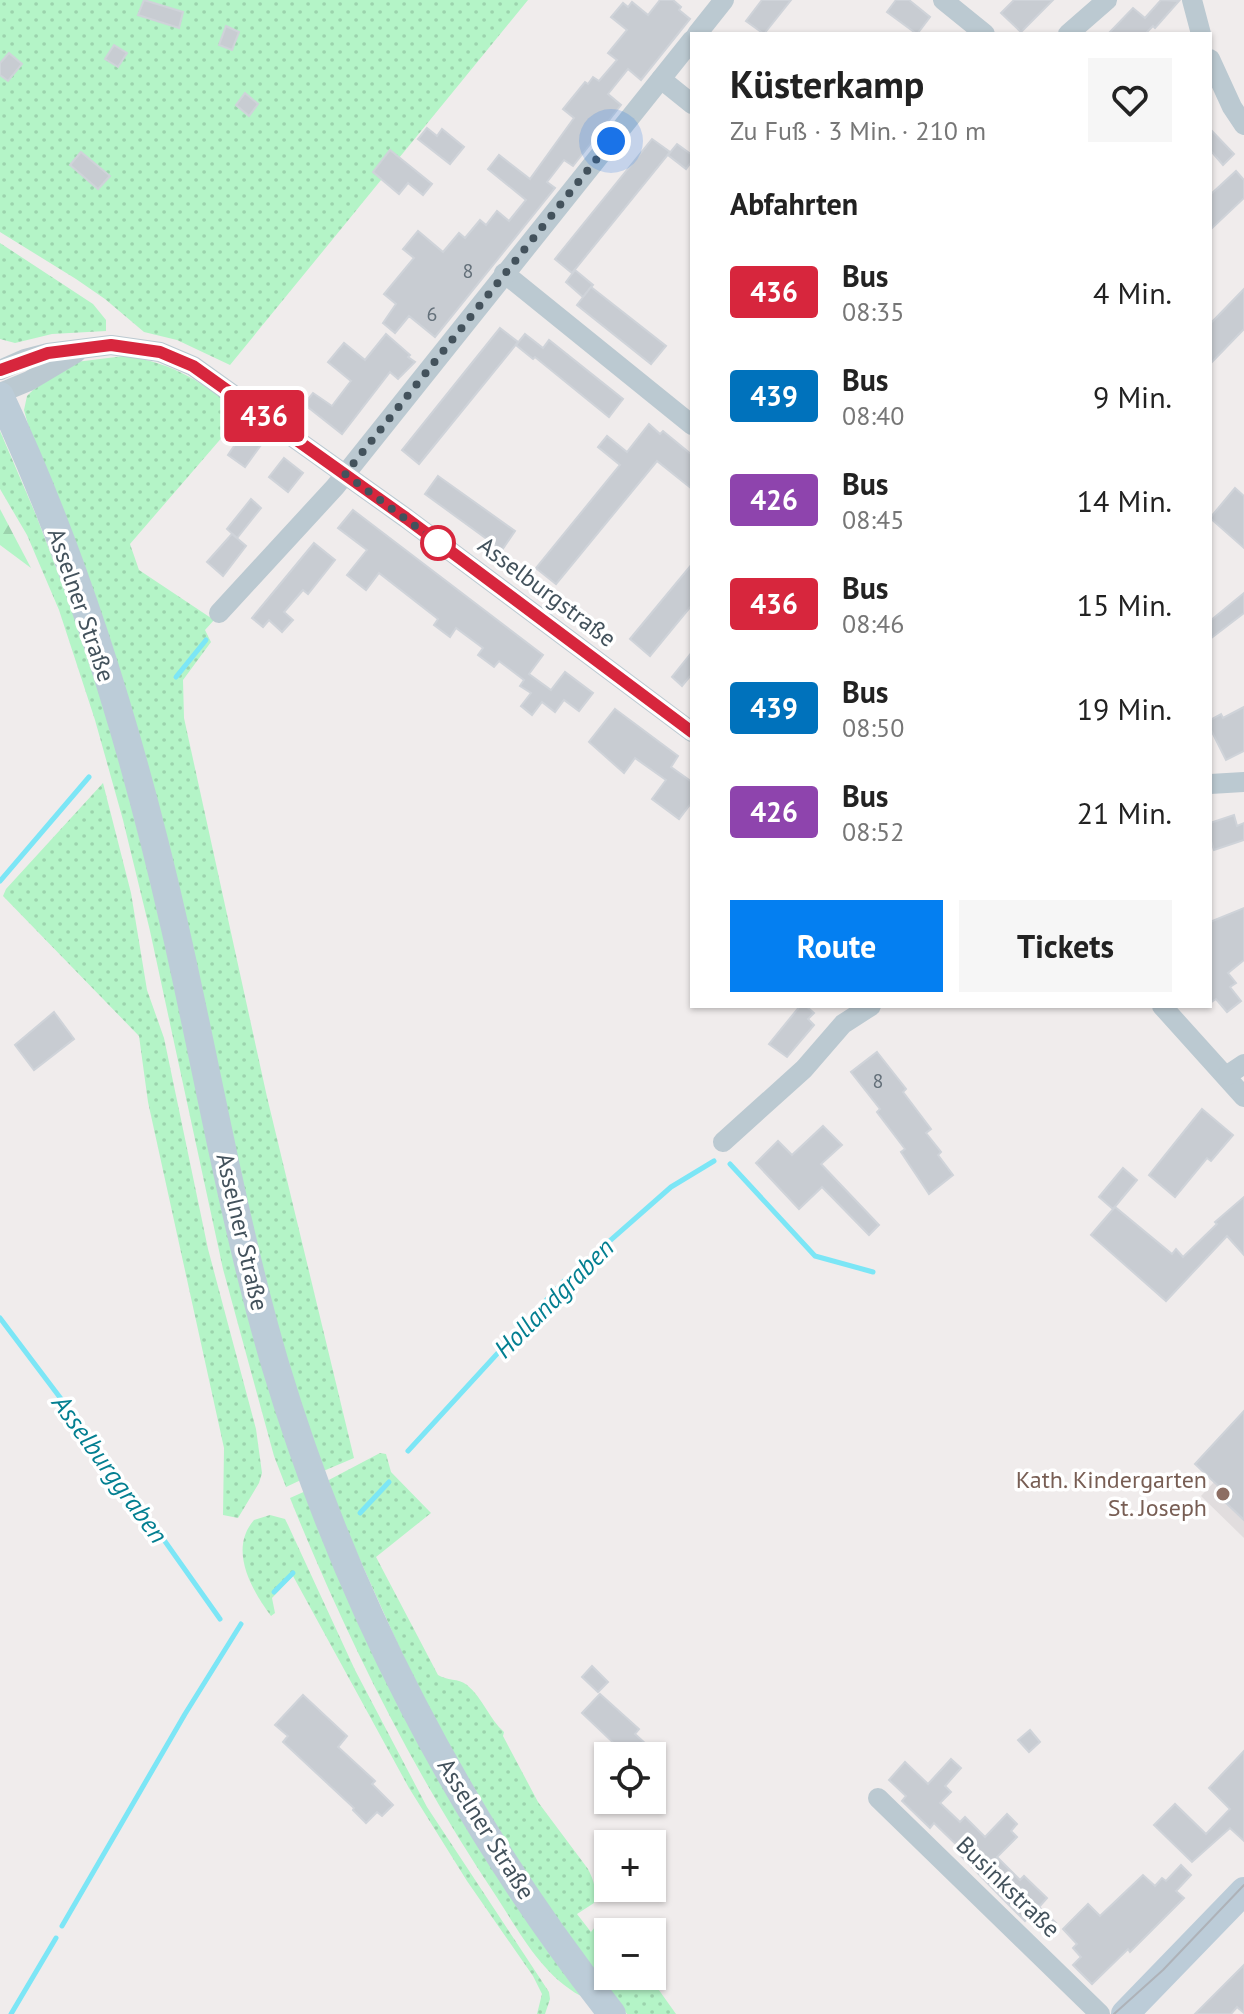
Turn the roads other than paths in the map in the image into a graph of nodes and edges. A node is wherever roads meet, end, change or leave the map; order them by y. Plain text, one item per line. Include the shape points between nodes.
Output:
1 (724, 0) edge
2 (943, 0) edge
3 (1107, 0) edge
4 (1192, 0) edge
5 (699, 32) edge
6 (983, 32) edge
7 (1070, 32) edge
8 (1200, 32) edge
9 (690, 43) edge
10 (1212, 63) edge
11 (661, 79) junction
12 (690, 102) edge
13 (1244, 125) edge
14 (504, 273) junction
15 (79, 350) junction
16 (0, 370) edge
17 (0, 395) edge
18 (690, 423) edge
19 (345, 474) junction
20 (219, 613) dead end
21 (690, 731) edge
22 (1244, 782) edge
23 (1212, 784) edge
24 (868, 1008) edge
25 (1164, 1008) edge
26 (1244, 1064) edge
27 (1226, 1076) junction
28 (1244, 1097) edge
29 (723, 1142) dead end
30 (878, 1798) dead end
31 (1244, 1891) edge
32 (612, 2014) edge
33 (1100, 2014) edge
34 (1125, 2014) edge

1 - 5 street
2 - 6 street
3 - 7 street
4 - 8 street
9 - 11 street
10 - 13 street
11 - 12 street
11 - 14 street
14 - 18 street
14 - 19 street
15 - 16 street, Asselburgstraße via 48,353
15 - 17 street, Asselburgstraße
15 - 19 street, Asselburgstraße via 127,346 193,366
17 - 32 main road, Asselner Straße via 72,572 126,735 175,926 248,1262 314,1481 371,1619 448,1770 518,1884
19 - 20 street
19 - 21 street, Asselburgstraße
22 - 23 street
24 - 29 street via 843,1024 804,1069
25 - 27 street
26 - 27 street
27 - 28 street
30 - 33 street, Businkstraße
31 - 34 main road

